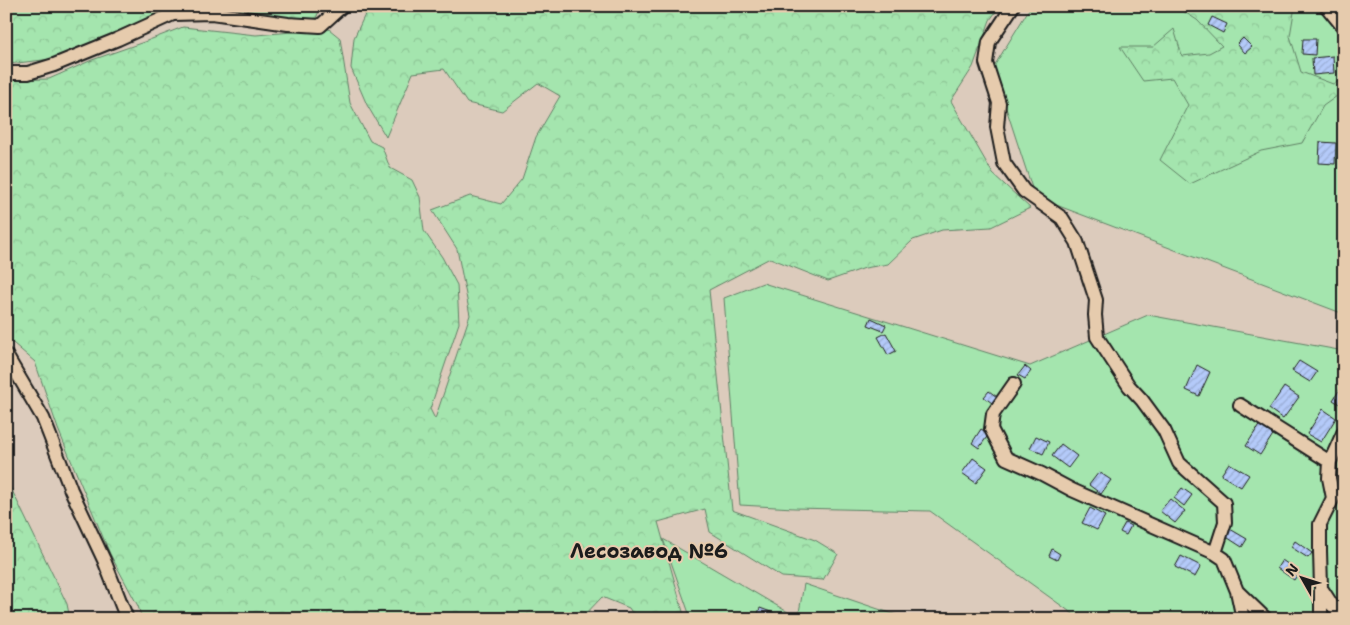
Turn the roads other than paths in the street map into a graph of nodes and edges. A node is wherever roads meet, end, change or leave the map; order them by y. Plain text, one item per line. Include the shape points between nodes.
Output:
1 (342, 6) edge
2 (1013, 6) edge
3 (1326, 6) edge
4 (1344, 28) edge
5 (6, 73) edge
6 (6, 355) edge
7 (1014, 384) dead end
8 (1240, 405) dead end
9 (1344, 431) edge
10 (1330, 462) junction
11 (1215, 554) junction
12 (1321, 588) junction
13 (1237, 591) junction
14 (1344, 617) edge
15 (127, 619) edge
16 (1243, 619) edge
17 (1266, 619) edge
18 (1321, 619) edge

1 - 5 street via 320,26 212,13 173,14 54,65 28,73
2 - 11 street via 989,42 986,63 999,104 997,127 1004,163 1024,191 1062,218 1077,242 1096,300 1097,337 1129,386 1164,430 1179,463 1224,503 1225,522
3 - 4 street
6 - 15 street via 43,418
7 - 11 street via 992,414 990,429 1006,458
8 - 10 street
9 - 10 street
10 - 12 street via 1333,498 1320,524
11 - 13 street via 1224,559
12 - 14 street
12 - 18 street
13 - 16 street
13 - 17 street

